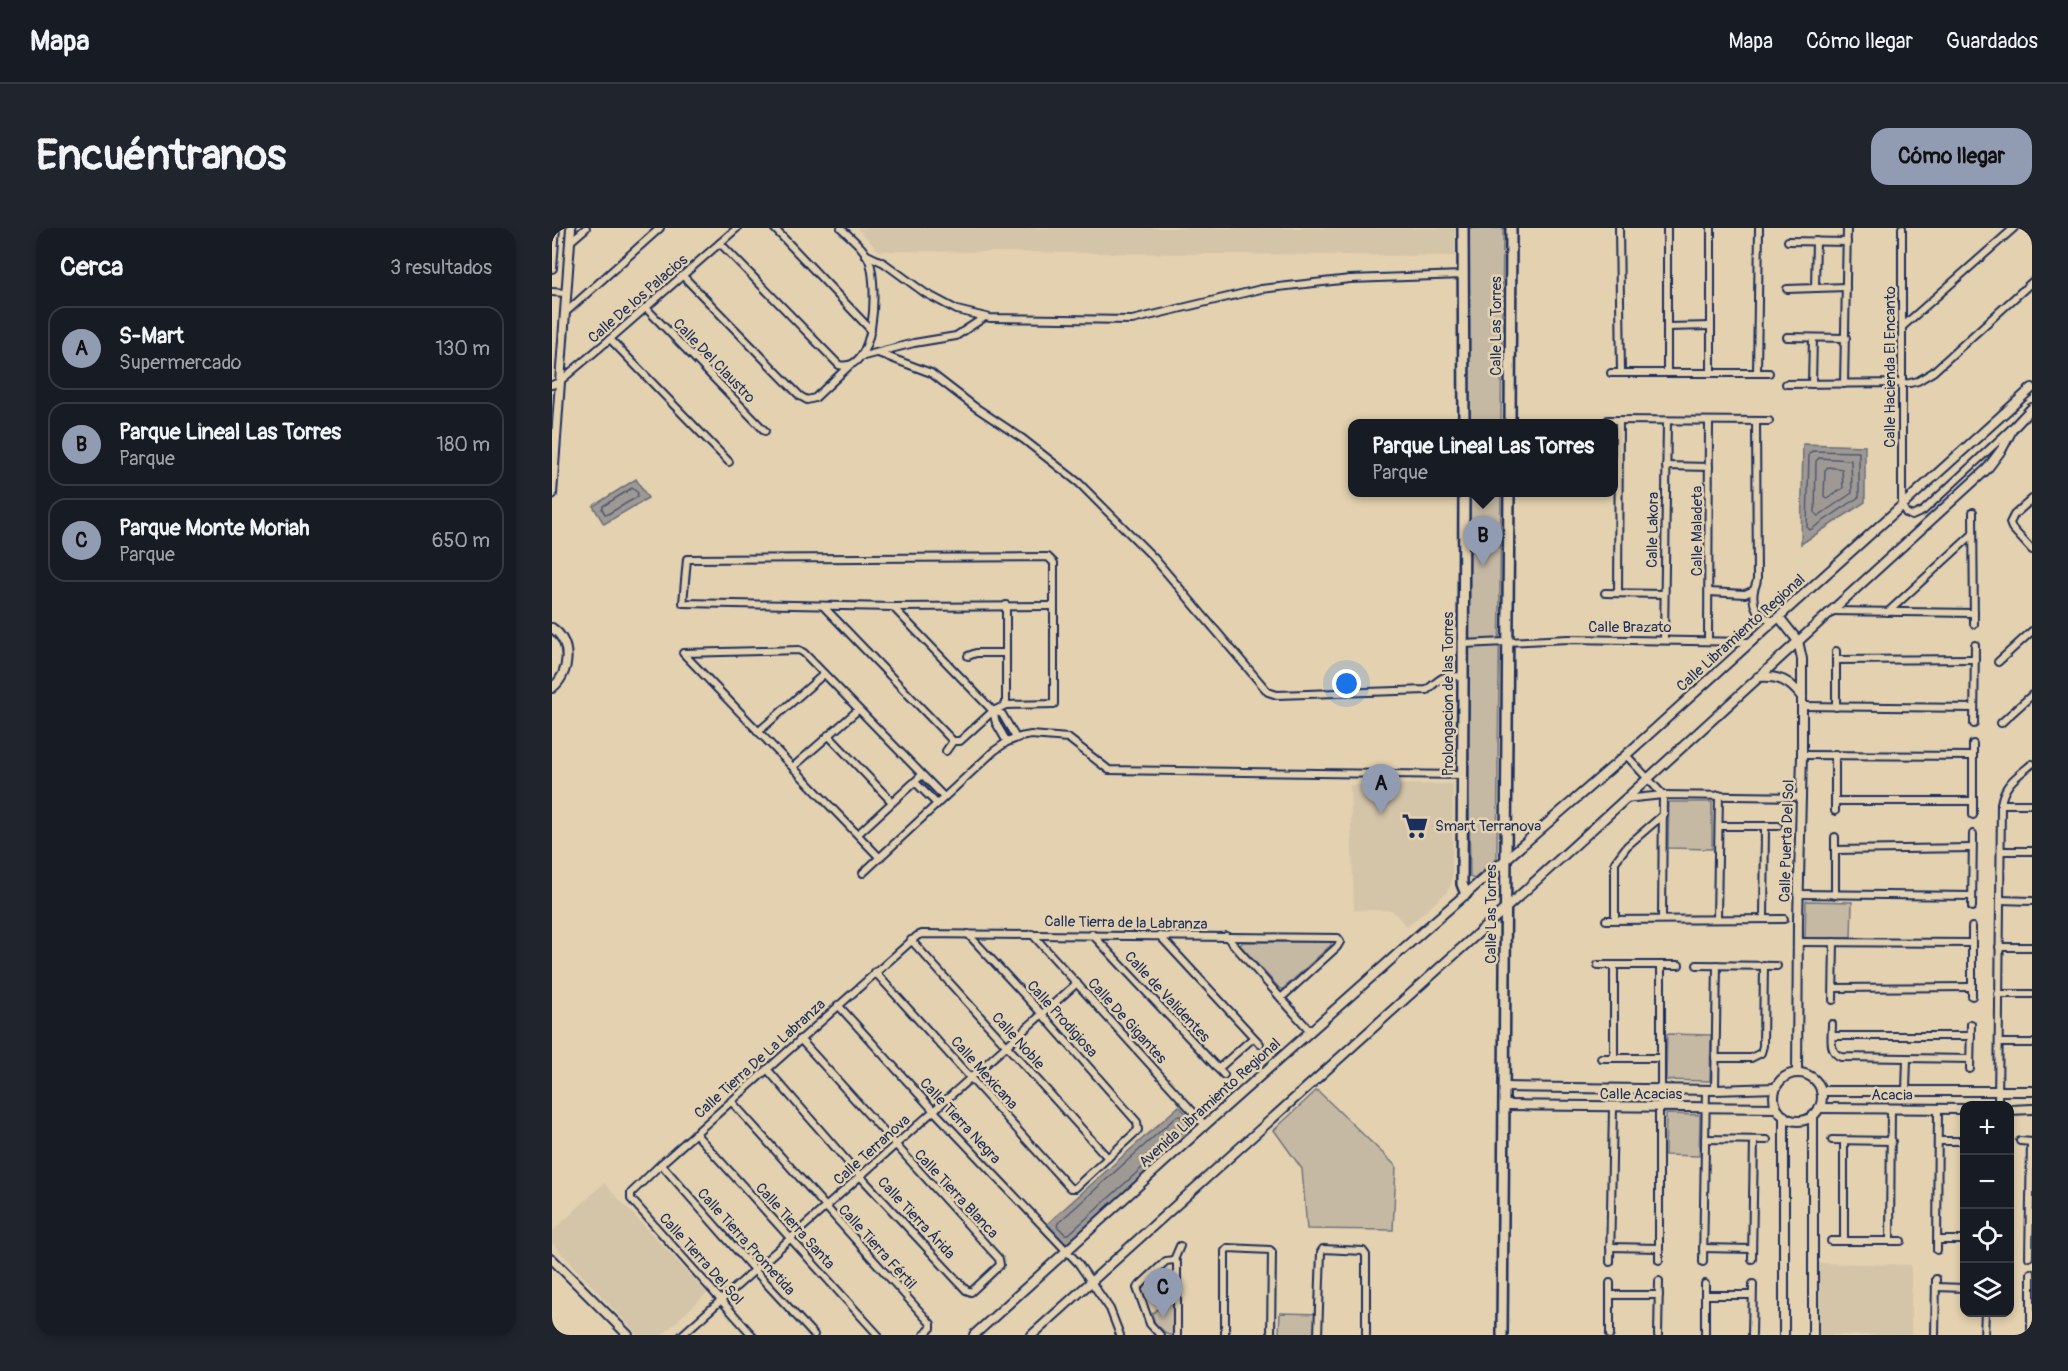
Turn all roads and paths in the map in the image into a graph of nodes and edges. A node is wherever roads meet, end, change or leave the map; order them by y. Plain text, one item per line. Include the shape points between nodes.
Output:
1 (555, 228) edge
2 (571, 228) edge
3 (586, 228) edge
4 (660, 228) edge
5 (736, 228) edge
6 (774, 228) edge
7 (841, 228) edge
8 (1463, 228) edge
9 (1511, 228) edge
10 (1619, 228) edge
11 (1667, 228) edge
12 (1711, 228) edge
13 (1759, 228) edge
14 (1847, 228) edge
15 (1902, 228) edge
16 (2014, 228) edge
17 (571, 241) junction
18 (1788, 241) dead end
19 (1816, 242) junction
20 (1847, 242) junction
21 (720, 243) junction
22 (866, 254) junction
23 (552, 268) edge
24 (1463, 275) junction
25 (683, 276) junction
26 (2032, 282) edge
27 (1846, 287) junction
28 (1815, 288) junction
29 (1787, 289) dead end
30 (552, 292) edge
31 (566, 293) junction
32 (646, 308) junction
33 (565, 313) junction
34 (986, 317) junction
35 (1711, 326) junction
36 (1667, 327) junction
37 (1902, 327) junction
38 (871, 330) junction
39 (1787, 337) dead end
40 (1813, 338) junction
41 (1846, 338) junction
42 (610, 339) junction
43 (878, 353) junction
44 (860, 357) junction
45 (849, 365) junction
46 (1621, 372) junction
47 (1611, 373) dead end
48 (1667, 373) junction
49 (1711, 373) junction
50 (1757, 373) junction
51 (1769, 374) dead end
52 (556, 383) edge
53 (1901, 383) junction
54 (1786, 384) dead end
55 (1812, 384) junction
56 (1844, 384) junction
57 (2032, 388) edge
58 (2032, 408) edge
59 (1464, 419) edge
60 (1510, 419) edge
61 (1619, 421) joint
62 (1769, 421) dead end
63 (1667, 422) junction
64 (1709, 422) junction
65 (1756, 422) junction
66 (2013, 428) junction
67 (765, 431) dead end
68 (729, 462) dead end
69 (1666, 466) junction
70 (1709, 467) junction
71 (552, 494) edge
72 (1464, 497) edge
73 (1509, 497) edge
74 (2032, 499) edge
75 (1902, 505) junction
76 (1973, 512) dead end
77 (1973, 534) junction
78 (2032, 550) edge
79 (1754, 590) junction
80 (1709, 592) junction
81 (1605, 593) dead end
82 (1618, 593) junction
83 (1664, 594) junction
84 (1006, 605) junction
85 (823, 606) junction
86 (1053, 606) junction
87 (893, 607) junction
88 (1832, 611) junction
89 (1887, 613) junction
90 (1974, 613) junction
91 (1777, 619) junction
92 (1974, 624) dead end
93 (552, 628) edge
94 (2032, 631) edge
95 (1664, 639) junction
96 (1508, 640) junction
97 (1708, 640) junction
98 (1798, 641) junction
99 (1752, 642) junction
100 (1463, 644) junction
101 (1975, 645) dead end
102 (1836, 651) dead end
103 (1005, 653) junction
104 (968, 656) dead end
105 (1975, 659) junction
106 (1836, 660) junction
107 (1998, 662) dead end
108 (824, 674) junction
109 (1463, 677) junction
110 (1758, 677) junction
111 (552, 688) edge
112 (2032, 695) edge
113 (1802, 702) junction
114 (1006, 705) junction
115 (1836, 707) junction
116 (1974, 708) junction
117 (858, 710) junction
118 (993, 711) junction
119 (2001, 723) dead end
120 (1974, 724) dead end
121 (758, 732) junction
122 (828, 735) junction
123 (1016, 738) junction
124 (953, 741) junction
125 (1007, 741) junction
126 (1973, 744) dead end
127 (946, 751) dead end
128 (1802, 754) junction
129 (1835, 754) junction
130 (1626, 755) junction
131 (1973, 756) junction
132 (2032, 764) edge
133 (793, 767) junction
134 (922, 775) junction
135 (1462, 775) junction
136 (1647, 778) junction
137 (915, 782) junction
138 (1664, 795) junction
139 (1719, 795) junction
140 (944, 797) junction
141 (1802, 797) junction
142 (1624, 800) junction
143 (1835, 801) junction
144 (1973, 801) junction
145 (892, 802) junction
146 (937, 804) junction
147 (2001, 804) junction
148 (2032, 804) edge
149 (1835, 811) dead end
150 (1664, 814) junction
151 (1973, 815) dead end
152 (1719, 826) junction
153 (1765, 826) junction
154 (1778, 826) dead end
155 (858, 834) junction
156 (1973, 834) dead end
157 (1835, 837) dead end
158 (1972, 848) junction
159 (1835, 850) junction
160 (2001, 851) junction
161 (2032, 851) edge
162 (880, 858) junction
163 (1506, 861) junction
164 (863, 873) dead end
165 (1466, 894) junction
166 (1799, 894) junction
167 (1835, 895) junction
168 (1972, 896) junction
169 (2000, 900) junction
170 (2032, 901) edge
171 (1972, 907) dead end
172 (1506, 908) junction
173 (1717, 918) junction
174 (1615, 919) junction
175 (1662, 919) junction
176 (1764, 919) junction
177 (1784, 919) dead end
178 (1606, 920) dead end
179 (1972, 927) dead end
180 (968, 934) junction
181 (1032, 934) junction
182 (1092, 934) junction
183 (1160, 936) junction
184 (1226, 936) junction
185 (911, 940) junction
186 (1798, 942) junction
187 (1834, 942) junction
188 (1972, 942) junction
189 (1999, 947) junction
190 (2032, 947) edge
191 (1598, 965) dead end
192 (1614, 965) junction
193 (1661, 965) junction
194 (1679, 965) dead end
195 (1697, 965) dead end
196 (1716, 965) junction
197 (1764, 965) junction
198 (1778, 966) dead end
199 (875, 972) junction
200 (1077, 983) junction
201 (1971, 987) junction
202 (1833, 988) junction
203 (1998, 994) junction
204 (2032, 994) edge
205 (1972, 996) dead end
206 (1281, 998) junction
207 (1833, 1000) dead end
208 (838, 1005) junction
209 (1042, 1014) junction
210 (1832, 1024) dead end
211 (1971, 1024) dead end
212 (1310, 1031) junction
213 (1832, 1036) junction
214 (1971, 1036) junction
215 (1253, 1038) junction
216 (800, 1039) junction
217 (1999, 1043) junction
218 (2032, 1043) edge
219 (1260, 1044) dead end
220 (1007, 1046) junction
221 (1601, 1058) dead end
222 (1614, 1058) junction
223 (1661, 1058) junction
224 (1715, 1058) junction
225 (1907, 1059) junction
226 (1970, 1059) junction
227 (767, 1069) junction
228 (1218, 1069) junction
229 (1970, 1069) dead end
230 (1797, 1073) junction
231 (1224, 1076) dead end
232 (972, 1077) junction
233 (1505, 1087) junction
234 (1776, 1088) junction
235 (1661, 1089) junction
236 (1711, 1090) junction
237 (1906, 1090) junction
238 (1821, 1091) junction
239 (1999, 1091) junction
240 (2032, 1091) edge
241 (731, 1101) junction
242 (1998, 1101) edge
243 (1505, 1105) junction
244 (1613, 1108) junction
245 (1659, 1108) junction
246 (1705, 1108) junction
247 (1777, 1108) junction
248 (1819, 1108) junction
249 (1891, 1108) junction
250 (1938, 1108) junction
251 (1960, 1109) edge
252 (2014, 1110) edge
253 (2032, 1110) edge
254 (934, 1111) junction
255 (1784, 1116) junction
256 (1813, 1116) junction
257 (1205, 1125) junction
258 (695, 1133) junction
259 (1705, 1139) junction
260 (1754, 1140) junction
261 (1767, 1140) dead end
262 (1832, 1140) dead end
263 (1844, 1141) junction
264 (1892, 1141) junction
265 (1939, 1141) junction
266 (1960, 1141) edge
267 (2020, 1141) dead end
268 (2032, 1142) edge
269 (895, 1145) junction
270 (1108, 1158) junction
271 (661, 1164) junction
272 (860, 1176) junction
273 (631, 1199) joint
274 (825, 1207) junction
275 (790, 1239) junction
276 (1844, 1240) junction
277 (1890, 1240) junction
278 (1938, 1240) junction
279 (1960, 1240) edge
280 (1831, 1241) dead end
281 (1901, 1241) dead end
282 (2031, 1241) edge
283 (1180, 1246) dead end
284 (1611, 1247) junction
285 (1659, 1248) junction
286 (1703, 1248) junction
287 (1752, 1249) junction
288 (1937, 1250) dead end
289 (1067, 1252) junction
290 (2029, 1257) dead end
291 (552, 1259) edge
292 (999, 1259) joint
293 (1752, 1259) dead end
294 (1174, 1260) junction
295 (1659, 1260) dead end
296 (1610, 1262) dead end
297 (1703, 1262) dead end
298 (755, 1270) junction
299 (2031, 1273) edge
300 (1936, 1280) dead end
301 (1659, 1281) dead end
302 (1092, 1282) junction
303 (1610, 1283) dead end
304 (1705, 1284) dead end
305 (1753, 1284) dead end
306 (2032, 1286) edge
307 (1936, 1287) junction
308 (1960, 1288) edge
309 (1610, 1294) junction
310 (1659, 1295) junction
311 (1705, 1295) junction
312 (1752, 1295) junction
313 (721, 1301) junction
314 (1985, 1317) edge
315 (628, 1335) edge
316 (682, 1335) edge
317 (752, 1335) edge
318 (814, 1335) edge
319 (878, 1335) edge
320 (924, 1335) edge
321 (975, 1335) edge
322 (1032, 1335) edge
323 (1120, 1335) edge
324 (1160, 1335) edge
325 (1177, 1335) edge
326 (1225, 1335) edge
327 (1271, 1335) edge
328 (1318, 1335) edge
329 (1366, 1335) edge
330 (1503, 1335) edge
331 (1610, 1335) edge
332 (1658, 1335) edge
333 (1705, 1335) edge
334 (1752, 1335) edge
335 (1784, 1335) edge
336 (1813, 1335) edge
337 (1935, 1335) edge
338 (1984, 1335) edge
339 (2031, 1335) edge

1 - 23 street
2 - 17 street
3 - 17 street
4 - 33 street
5 - 21 street, Calle De los Palacios
6 - 38 street
7 - 22 street
8 - 24 main road
9 - 60 main road, Calle Las Torres
10 - 46 street
11 - 36 street
12 - 35 street
13 - 50 street
14 - 20 street
15 - 37 street, Calle Hacienda El Encanto
16 - 37 street
17 - 31 street
18 - 19 street
19 - 20 street
19 - 28 street
20 - 27 street
21 - 25 street, Calle De los Palacios
21 - 45 street via 839,365
22 - 34 street via 957,310
22 - 38 street via 873,275
24 - 34 street via 1350,279 1261,289 1132,321
24 - 59 main road
25 - 32 street, Calle De los Palacios
25 - 45 street via 807,400 815,398
26 - 53 street via 1933,372 1918,381
27 - 28 street
27 - 41 street
28 - 29 street
30 - 31 street
31 - 33 street
32 - 42 street, Calle De los Palacios
32 - 67 street, Calle Del Claustro
33 - 52 street
34 - 43 street via 956,336
35 - 36 street
35 - 49 street
36 - 48 street
37 - 53 street, Calle Hacienda El Encanto
38 - 44 street
39 - 40 street
40 - 41 street
40 - 55 street
41 - 56 street
42 - 52 street, Calle De los Palacios
42 - 68 street
43 - 44 street
43 - 109 street via 931,373 1079,483 1154,558 1268,692 1277,695 1427,690 1448,674
44 - 45 street
46 - 47 street
46 - 48 street
48 - 49 street
49 - 50 street
50 - 51 street
52 - 71 street
53 - 56 street
53 - 75 street, Calle Hacienda El Encanto
54 - 55 street
55 - 56 street
57 - 75 street, Calle Libramiento Regional
58 - 66 street
61 - 63 street
61 - 82 street
62 - 65 street
63 - 64 street
63 - 69 street, Calle Lakora
64 - 65 street
64 - 70 street, Calle Maladeta
65 - 79 street
66 - 75 street via 1923,511 1912,516
66 - 88 street via 1988,469
69 - 70 street
69 - 83 street, Calle Lakora
70 - 80 street, Calle Maladeta
72 - 100 main road, Prolongacion de las Torres
73 - 96 main road, Calle Las Torres
74 - 78 street via 2013,515 2010,523
75 - 91 street, Calle Libramiento Regional
76 - 77 street
77 - 89 street
77 - 90 street
79 - 80 street via 1745,594
79 - 91 street via 1756,609 1764,618
80 - 97 street, Calle Maladeta
81 - 82 street
82 - 83 street
83 - 95 street, Calle Lakora
84 - 86 street
84 - 87 street
84 - 103 street
85 - 86 street via 683,603 687,560 1048,557 1054,563
85 - 87 street
85 - 124 street
86 - 114 street via 1054,704
87 - 118 street
88 - 89 street
88 - 98 street
89 - 90 street
90 - 92 street
91 - 98 street
91 - 99 street, Calle Libramiento Regional
93 - 111 street via 566,647 567,666
94 - 107 street
95 - 96 street, Calle Brazato
95 - 97 street, Calle Brazato
96 - 100 street, Calle Brazato
96 - 163 main road, Calle Las Torres
97 - 99 street, Calle Brazato
98 - 110 street
98 - 113 street, Calle Puerta Del Sol
99 - 130 street, Calle Libramiento Regional
100 - 109 main road, Prolongacion de las Torres
101 - 105 street
102 - 106 street
103 - 104 street
103 - 114 street
105 - 106 street
105 - 116 street
106 - 115 street
108 - 117 street
108 - 121 street
108 - 121 street via 799,650 683,653
109 - 135 main road, Prolongacion de las Torres
110 - 113 street via 1781,678 1793,686
110 - 136 street
112 - 119 street
113 - 115 street
113 - 128 street, Calle Puerta Del Sol
114 - 118 street
115 - 116 street
116 - 120 street
117 - 122 street
117 - 134 street
118 - 123 street via 1002,714
118 - 124 street via 960,741
118 - 125 street
121 - 133 street
122 - 133 street
122 - 145 street
123 - 125 street
123 - 135 street via 1068,738 1109,771
124 - 127 street
125 - 140 street
126 - 131 street
128 - 129 street
128 - 141 street, Calle Puerta Del Sol
129 - 131 street
129 - 143 street
130 - 136 street
130 - 163 street, Calle Libramiento Regional
131 - 144 street
132 - 147 street via 2010,781
133 - 155 street
134 - 137 street
134 - 140 street
135 - 165 main road, Prolongacion de las Torres via 1462,884
136 - 138 street
136 - 142 street
137 - 145 street
137 - 146 street
138 - 139 street
138 - 142 street
138 - 150 street
139 - 141 street
139 - 152 street
140 - 146 street
141 - 166 street, Calle Puerta Del Sol
142 - 172 street
143 - 144 street
143 - 149 street
144 - 151 street
145 - 155 street
146 - 162 street
147 - 148 street
147 - 160 street
150 - 174 street via 1627,846 1615,862
150 - 175 street
152 - 153 street
152 - 173 street
153 - 154 street
153 - 176 street
155 - 162 street
156 - 158 street
157 - 159 street
158 - 159 street
158 - 168 street
159 - 167 street
160 - 161 street
160 - 169 street
162 - 164 street
163 - 165 street, Calle Libramiento Regional
163 - 172 main road, Calle Las Torres
165 - 212 street, Avenida Libramiento Regional
166 - 167 street
166 - 186 street, Calle Puerta Del Sol
167 - 168 street
168 - 171 street
169 - 170 street
169 - 189 street
172 - 233 main road, Calle Las Torres
172 - 302 street
173 - 175 street
173 - 176 street
174 - 175 street
174 - 178 street
176 - 177 street
179 - 188 street
180 - 181 street, Calle Tierra de la Labranza
180 - 185 street, Calle Tierra de la Labranza via 922,933
180 - 209 street, Calle Prodigiosa
181 - 182 street, Calle Tierra de la Labranza
181 - 200 street, Calle De Gigantes
182 - 183 street, Calle Tierra de la Labranza
182 - 228 street, Calle de Validentes
183 - 184 street, Calle Tierra de la Labranza
183 - 215 street
184 - 206 street
184 - 206 street, Calle Tierra de la Labranza via 1338,938 1337,947
185 - 199 street, Calle Tierra De La Labranza
185 - 220 street, Calle Noble
186 - 187 street
186 - 230 street, Calle Puerta Del Sol
187 - 188 street
187 - 202 street
188 - 201 street
189 - 190 street
189 - 203 street
191 - 192 street
192 - 193 street
192 - 222 street
193 - 194 street
193 - 223 street
195 - 196 street
196 - 197 street
196 - 224 street
197 - 198 street
197 - 224 street via 1761,1053 1751,1058
199 - 208 street, Calle Tierra De La Labranza
199 - 232 street, Calle Mexicana
200 - 209 street, Calle Terranova
200 - 257 street, Calle De Gigantes
201 - 202 street
201 - 205 street
202 - 207 street
203 - 204 street
203 - 217 street
206 - 212 street
208 - 216 street, Calle Tierra De La Labranza
208 - 254 street, Calle Tierra Negra
209 - 220 street, Calle Terranova
209 - 270 street, Calle Prodigiosa via 1137,1122 1138,1130
210 - 213 street
211 - 214 street
212 - 257 street, Avenida Libramiento Regional
213 - 214 street
213 - 225 street via 1833,1052 1841,1057
214 - 226 street
215 - 219 street
215 - 228 street
216 - 227 street, Calle Tierra De La Labranza
216 - 269 street, Calle Tierra Blanca
217 - 218 street
217 - 239 street
220 - 232 street, Calle Terranova
220 - 270 street, Calle Noble
221 - 222 street
222 - 223 street
223 - 235 street
224 - 236 street
225 - 226 street
225 - 237 street
226 - 229 street
227 - 241 street, Calle Tierra De La Labranza
227 - 272 street, Calle Tierra Árida
228 - 231 street, Calle de Validentes
230 - 234 street via 1784,1078
230 - 238 street via 1810,1076
232 - 254 street, Calle Terranova
232 - 270 street, Calle Mexicana via 1070,1188 1075,1188
233 - 235 street, Calle Acacias
233 - 243 main road, Calle Las Torres
234 - 236 street, Calle Acacias
234 - 247 street
235 - 236 street, Calle Acacias
236 - 246 street
237 - 238 street
237 - 239 street
238 - 248 street
239 - 240 street
239 - 242 street
241 - 258 street, Calle Tierra De La Labranza
241 - 274 street, Calle Tierra Fértil
243 - 244 street, Calle Acacias
243 - 330 main road, Calle Las Torres
244 - 245 street, Calle Acacias
244 - 284 street
245 - 246 street, Calle Acacias
245 - 285 street
246 - 247 street, Calle Acacias
246 - 259 street
247 - 255 street
248 - 249 street, Acacia
248 - 256 street
249 - 250 street, Acacia
249 - 264 street
250 - 251 street, Acacia
250 - 265 street
252 - 253 street
254 - 269 street, Calle Terranova
254 - 289 street, Calle Tierra Negra
255 - 256 street via 1796,1121
255 - 335 street
256 - 336 street
257 - 289 street, Avenida Libramiento Regional
258 - 271 street, Calle Tierra De La Labranza
258 - 275 street, Calle Tierra Santa
259 - 260 street
259 - 286 street
260 - 261 street
260 - 287 street
262 - 263 street
263 - 264 street
263 - 276 street
264 - 277 street
265 - 266 street
265 - 278 street
267 - 268 street
268 - 282 street
269 - 272 street, Calle Terranova
269 - 292 street, Calle Tierra Blanca
271 - 273 street, Calle Tierra De La Labranza via 632,1191
271 - 298 street, Calle Tierra Prometida
272 - 274 street, Calle Terranova
272 - 292 street, Calle Tierra Árida via 966,1290 971,1292 1000,1264
273 - 313 street, Calle Tierra Del Sol
274 - 275 street, Calle Terranova
274 - 320 street, Calle Tierra Fértil via 931,1324
275 - 298 street, Calle Terranova
275 - 319 street, Calle Tierra Santa
276 - 277 street
276 - 280 street
277 - 281 street
278 - 279 street
278 - 288 street
282 - 290 street
283 - 294 street
284 - 285 street
284 - 296 street
285 - 295 street
286 - 287 street
286 - 297 street
287 - 293 street
289 - 302 street, Calle Tierra Negra
289 - 321 street, Avenida Libramiento Regional
291 - 315 street
294 - 324 street via 1166,1261 1137,1288 1150,1324
294 - 325 street
298 - 313 street, Calle Terranova
298 - 318 street, Calle Tierra Prometida
299 - 306 street
300 - 307 street
301 - 310 street
302 - 322 street
302 - 323 street via 1110,1309
303 - 309 street
304 - 311 street
305 - 312 street
306 - 339 street
307 - 308 street
307 - 337 street
309 - 310 street
309 - 331 street
310 - 332 street
311 - 312 street
311 - 333 street
312 - 334 street
313 - 316 street, Calle Terranova
313 - 317 street, Calle Tierra Del Sol
314 - 338 street
326 - 327 street via 1228,1248 1272,1252
328 - 329 street via 1323,1249 1363,1251 1366,1255

